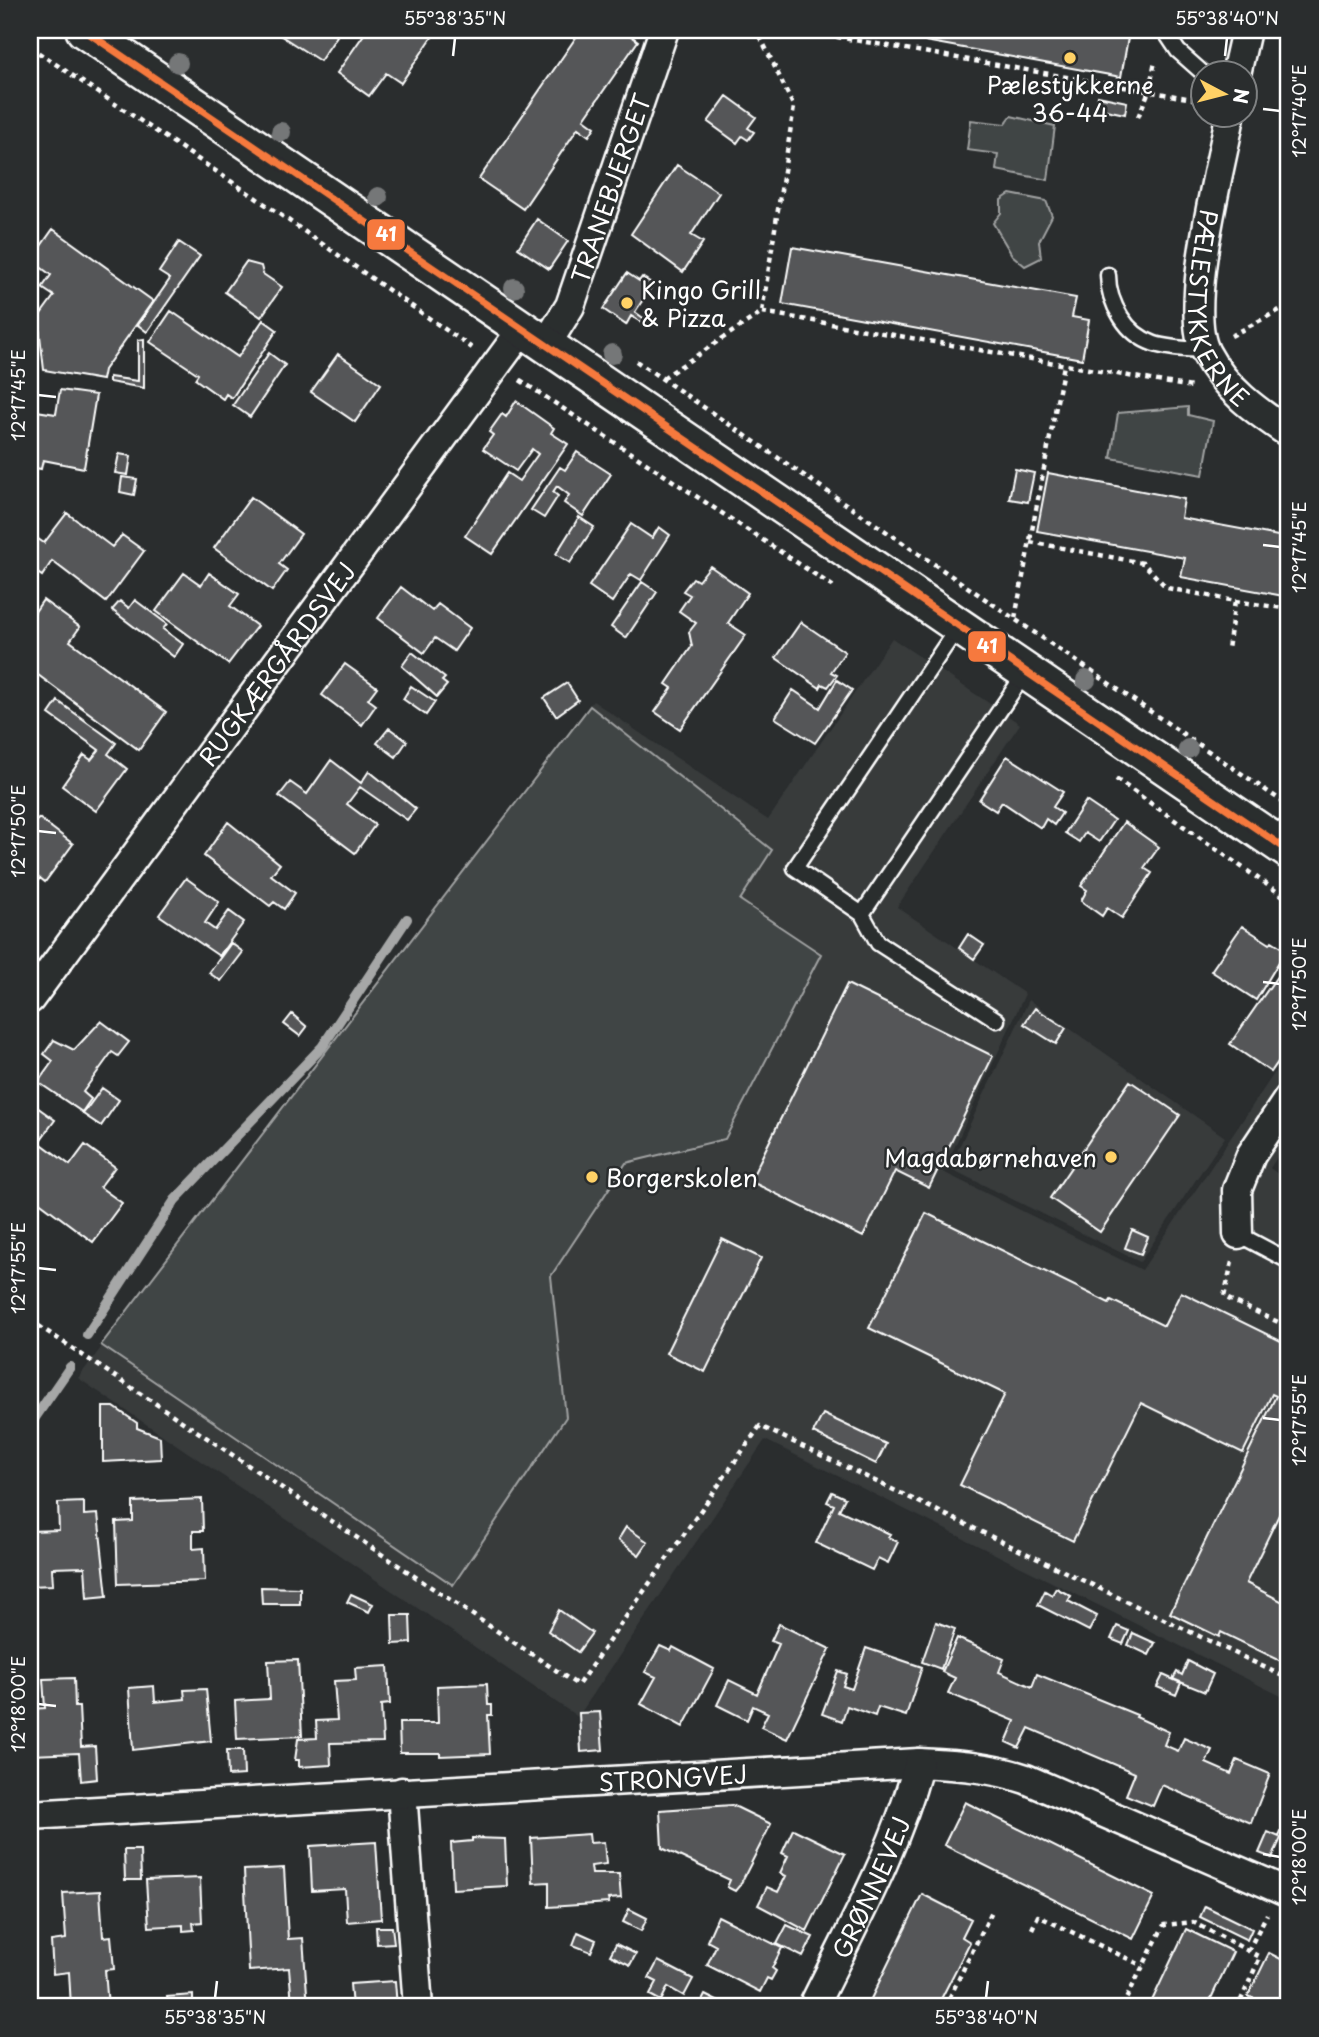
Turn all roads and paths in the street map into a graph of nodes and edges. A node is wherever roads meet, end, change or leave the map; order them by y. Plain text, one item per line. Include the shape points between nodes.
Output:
1 (84, 30) edge
2 (664, 30) edge
3 (757, 30) edge
4 (797, 30) edge
5 (1164, 30) edge
6 (1246, 30) edge
7 (30, 47) edge
8 (1156, 54) dead end
9 (1239, 60) edge
10 (1190, 62) edge
11 (1149, 91) junction
12 (1190, 99) edge
13 (1138, 117) dead end
14 (1227, 130) edge
15 (1108, 275) dead end
16 (1289, 305) edge
17 (762, 312) junction
18 (536, 335) junction
19 (1204, 350) junction
20 (497, 365) junction
21 (1064, 365) junction
22 (1223, 378) junction
23 (631, 401) junction
24 (1289, 433) edge
25 (1030, 542) junction
26 (839, 590) dead end
27 (1235, 601) junction
28 (1289, 609) edge
29 (958, 627) junction
30 (1228, 649) dead end
31 (1016, 667) junction
32 (1106, 772) dead end
33 (1289, 851) edge
34 (1289, 900) edge
35 (862, 914) junction
36 (30, 999) edge
37 (997, 1020) dead end
38 (1289, 1098) edge
39 (1238, 1234) junction
40 (1289, 1261) edge
41 (30, 1320) edge
42 (1289, 1327) edge
43 (1289, 1679) edge
44 (919, 1763) junction
45 (402, 1792) junction
46 (30, 1815) edge
47 (1284, 1891) edge
48 (993, 1909) dead end
49 (1032, 1929) dead end
50 (1248, 1951) junction
51 (1143, 1966) junction
52 (418, 2007) edge
53 (813, 2007) edge
54 (945, 2007) edge
55 (1122, 2007) edge
56 (1238, 2007) edge

1 - 18 street
2 - 18 street, TRANEBJERGET via 570,306
3 - 17 path via 794,107
4 - 11 path
5 - 10 lane
6 - 9 street
7 - 20 path
8 - 11 path
11 - 12 path
11 - 13 path
14 - 19 street, PÆLESTYKKERNE via 1199,285 1198,321
15 - 19 lane via 1115,309 1142,341
16 - 19 path
17 - 21 path
17 - 23 path
18 - 20 street, RUGKÆRGÅRDSVEJ
18 - 23 street
19 - 22 street, PÆLESTYKKERNE
20 - 26 path
20 - 36 street, RUGKÆRGÅRDSVEJ
21 - 22 path via 1199,388
21 - 25 path
22 - 24 street, PÆLESTYKKERNE via 1247,404
23 - 29 street
25 - 27 path via 1143,564 1167,588
25 - 31 path
27 - 28 path
27 - 30 path
29 - 31 street
29 - 35 lane via 795,868
31 - 33 street
31 - 35 lane
32 - 34 path
35 - 37 lane via 878,943
38 - 39 street via 1251,1155 1237,1190
39 - 40 lane
39 - 42 path via 1224,1297
41 - 43 path via 578,1685 760,1426
44 - 45 street, STRONGVEJ
44 - 47 street, STRONGVEJ via 997,1769 1026,1779
44 - 53 street, GRØNNEVEJ via 887,1856
45 - 46 street, STRONGVEJ
45 - 52 street
47 - 50 path
48 - 54 path
49 - 51 path via 1038,1916
50 - 51 path via 1193,1922 1164,1925
50 - 56 path via 1260,1957
51 - 55 path

